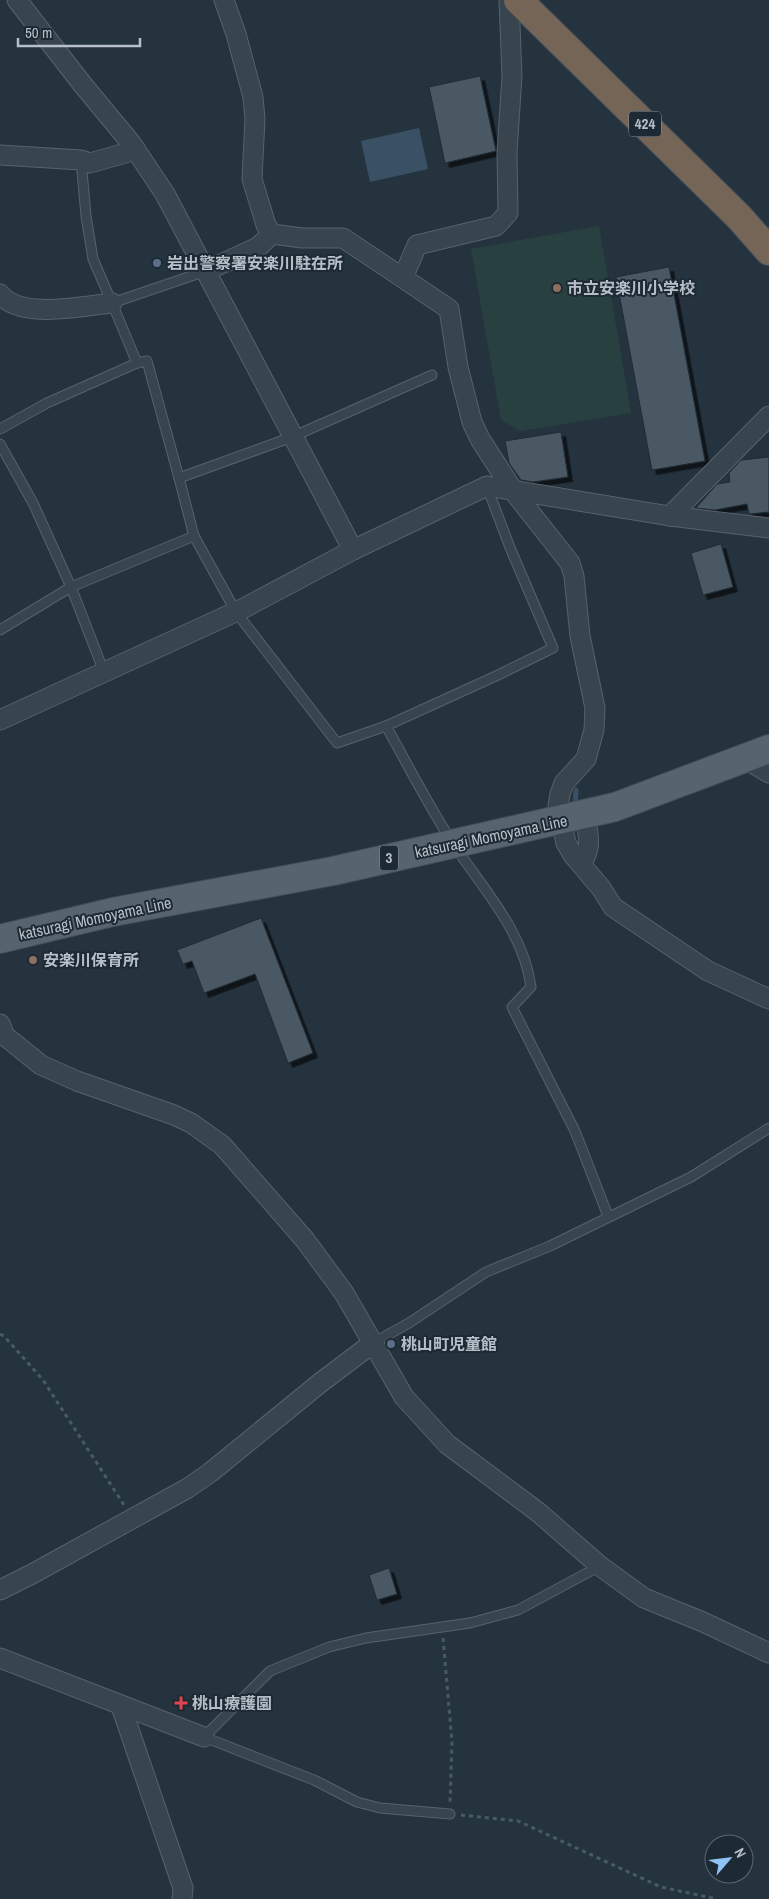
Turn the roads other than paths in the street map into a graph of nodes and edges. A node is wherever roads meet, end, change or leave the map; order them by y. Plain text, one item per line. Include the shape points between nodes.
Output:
1 (17, 0) edge
2 (224, 0) edge
3 (509, 0) edge
4 (518, 0) edge
5 (136, 150) junction
6 (0, 155) edge
7 (81, 160) junction
8 (272, 234) junction
9 (769, 251) edge
10 (206, 271) junction
11 (403, 278) junction
12 (0, 294) edge
13 (112, 303) junction
14 (136, 362) junction
15 (432, 375) dead end
16 (769, 416) edge
17 (0, 429) edge
18 (292, 437) junction
19 (0, 444) edge
20 (178, 478) junction
21 (487, 486) junction
22 (514, 492) junction
23 (670, 516) junction
24 (769, 528) edge
25 (194, 536) junction
26 (353, 550) junction
27 (71, 588) junction
28 (236, 612) junction
29 (0, 630) edge
30 (104, 672) junction
31 (0, 720) edge
32 (386, 726) junction
33 (769, 748) edge
34 (744, 758) junction
35 (769, 773) edge
36 (573, 817) junction
37 (453, 844) junction
38 (0, 940) edge
39 (769, 999) edge
40 (0, 1024) edge
41 (769, 1128) edge
42 (608, 1216) junction
43 (373, 1343) junction
44 (600, 1566) junction
45 (0, 1590) edge
46 (769, 1653) edge
47 (0, 1658) edge
48 (121, 1706) junction
49 (204, 1736) junction
50 (450, 1814) road end
51 (182, 1899) edge

1 - 5 street
2 - 8 street via 253,97 252,179 266,225
3 - 11 street via 512,76 507,152 508,213 496,226 417,245
4 - 9 highway, 424 via 739,217
5 - 7 street via 90,163
5 - 10 street via 165,194
6 - 7 street
7 - 13 lane via 93,259
8 - 10 street via 258,247
8 - 11 street via 342,238
10 - 13 lane
10 - 18 street
11 - 22 street via 450,309 458,368 472,422
12 - 13 street via 17,306 40,310
13 - 14 lane
14 - 17 lane via 47,403
14 - 20 lane via 147,361
15 - 18 lane
16 - 23 street
18 - 20 lane
18 - 26 street
19 - 27 lane via 33,503
20 - 25 lane
21 - 22 street
21 - 26 street
21 - 32 lane via 553,648
22 - 23 street
22 - 36 street via 570,563 574,576 580,636 595,708 594,730 586,759 564,783 560,794 558,806
23 - 24 street
25 - 27 lane
25 - 28 lane
26 - 28 street
27 - 29 lane
27 - 30 lane
28 - 30 street
28 - 32 lane via 337,743
30 - 31 street
32 - 37 lane
33 - 34 main road, katsuragi Momoyama Line / 3
34 - 35 street
34 - 36 main road, katsuragi Momoyama Line / 3 via 614,808
36 - 37 main road, katsuragi Momoyama Line / 3
36 - 39 street via 566,844 613,906 708,972
37 - 38 main road, katsuragi Momoyama Line / 3 via 333,871 113,912
37 - 42 lane via 508,922 529,970 531,987 512,1007 575,1131
40 - 43 street via 5,1036 41,1065 174,1115 222,1145 305,1240 344,1293
41 - 42 lane via 691,1177
42 - 43 lane via 550,1246 486,1272
43 - 44 street via 404,1397 447,1444 538,1512
43 - 45 street via 188,1488
44 - 46 street via 644,1598
44 - 49 lane via 518,1610 470,1623 366,1638 329,1647 270,1671
47 - 48 street
48 - 49 street
48 - 51 street via 183,1888
49 - 50 lane via 314,1780 357,1802 380,1808

